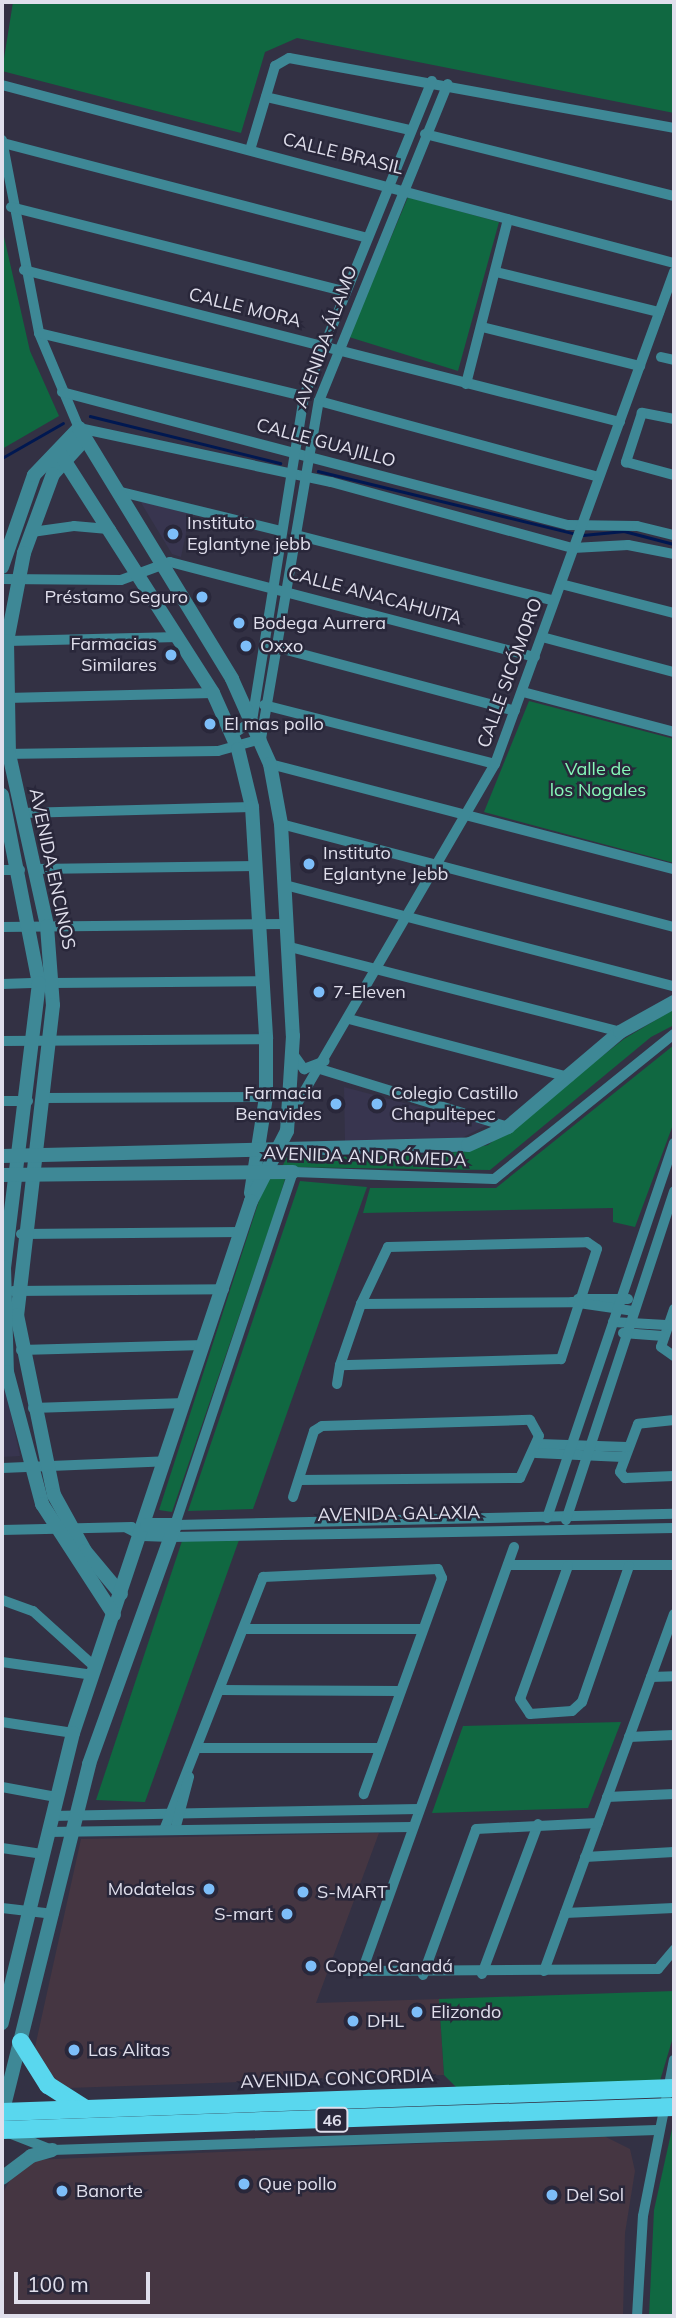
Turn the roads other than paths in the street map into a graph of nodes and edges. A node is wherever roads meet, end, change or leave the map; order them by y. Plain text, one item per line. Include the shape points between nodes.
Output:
1 (432, 81) junction
2 (448, 84) junction
3 (2, 85) edge
4 (266, 97) junction
5 (674, 128) edge
6 (410, 130) junction
7 (425, 134) junction
8 (2, 142) edge
9 (250, 149) junction
10 (387, 184) junction
11 (402, 187) junction
12 (674, 196) edge
13 (11, 207) junction
14 (508, 219) junction
15 (365, 237) junction
16 (674, 263) edge
17 (24, 270) junction
18 (496, 272) junction
19 (674, 272) edge
20 (343, 291) junction
21 (659, 312) junction
22 (482, 327) junction
23 (39, 333) junction
24 (321, 345) junction
25 (337, 350) junction
26 (662, 357) dead end
27 (674, 360) edge
28 (640, 366) junction
29 (466, 384) junction
30 (62, 392) junction
31 (304, 396) junction
32 (319, 401) junction
33 (674, 418) edge
34 (620, 422) junction
35 (85, 432) junction
36 (292, 452) junction
37 (60, 453) junction
38 (308, 456) junction
39 (288, 473) junction
40 (674, 475) edge
41 (599, 477) junction
42 (305, 478) junction
43 (117, 491) junction
44 (111, 529) junction
45 (580, 529) junction
46 (281, 531) junction
47 (32, 532) junction
48 (296, 535) junction
49 (674, 535) edge
50 (574, 545) junction
51 (674, 554) edge
52 (162, 563) junction
53 (2, 567) edge
54 (140, 575) junction
55 (9, 581) edge
56 (561, 584) junction
57 (273, 586) junction
58 (288, 591) junction
59 (554, 601) junction
60 (674, 612) edge
61 (542, 637) junction
62 (180, 638) junction
63 (7, 641) junction
64 (279, 648) junction
65 (535, 657) junction
66 (674, 672) edge
67 (523, 692) junction
68 (213, 693) junction
69 (6, 698) junction
70 (249, 702) junction
71 (271, 706) junction
72 (515, 711) junction
73 (252, 721) junction
74 (674, 732) edge
75 (261, 739) junction
76 (235, 742) junction
77 (5, 754) edge
78 (270, 764) junction
79 (495, 764) junction
80 (2, 795) edge
81 (252, 807) junction
82 (10, 814) edge
83 (470, 815) junction
84 (281, 824) junction
85 (257, 866) junction
86 (438, 867) junction
87 (674, 869) edge
88 (2, 870) edge
89 (28, 870) junction
90 (285, 885) junction
91 (408, 918) junction
92 (288, 924) junction
93 (260, 925) junction
94 (40, 926) junction
95 (2, 927) edge
96 (674, 927) edge
97 (290, 947) junction
98 (377, 969) junction
99 (264, 981) junction
100 (45, 983) junction
101 (2, 984) edge
102 (674, 986) edge
103 (674, 1002) edge
104 (349, 1019) junction
105 (620, 1032) junction
106 (674, 1034) edge
107 (266, 1039) junction
108 (2, 1041) edge
109 (44, 1041) junction
110 (293, 1054) junction
111 (323, 1065) junction
112 (569, 1077) junction
113 (266, 1097) junction
114 (35, 1099) junction
115 (2, 1101) edge
116 (288, 1124) junction
117 (508, 1127) junction
118 (674, 1143) edge
119 (305, 1152) junction
120 (276, 1153) junction
121 (256, 1154) junction
122 (2, 1156) edge
123 (27, 1156) junction
124 (258, 1171) junction
125 (293, 1172) junction
126 (2, 1175) edge
127 (24, 1175) junction
128 (674, 1191) edge
129 (653, 1207) junction
130 (671, 1207) edge
131 (242, 1232) junction
132 (10, 1233) edge
133 (224, 1289) junction
134 (2, 1291) edge
135 (17, 1291) junction
136 (579, 1301) junction
137 (361, 1304) junction
138 (619, 1304) junction
139 (636, 1305) junction
140 (674, 1309) edge
141 (611, 1327) junction
142 (628, 1328) junction
143 (665, 1331) junction
144 (204, 1345) junction
145 (21, 1350) junction
146 (674, 1356) edge
147 (340, 1365) junction
148 (337, 1384) dead end
149 (185, 1403) junction
150 (33, 1408) junction
151 (674, 1420) edge
152 (537, 1448) junction
153 (573, 1448) junction
154 (588, 1449) junction
155 (625, 1452) junction
156 (166, 1461) junction
157 (44, 1464) junction
158 (2, 1468) edge
159 (30, 1468) junction
160 (674, 1476) edge
161 (299, 1479) junction
162 (293, 1497) dead end
163 (548, 1514) junction
164 (674, 1514) edge
165 (568, 1516) junction
166 (625, 1516) junction
167 (674, 1528) edge
168 (64, 1529) junction
169 (623, 1529) junction
170 (2, 1530) edge
171 (145, 1530) junction
172 (563, 1530) junction
173 (173, 1531) junction
174 (541, 1531) junction
175 (514, 1547) dead end
176 (508, 1565) junction
177 (674, 1565) edge
178 (568, 1566) junction
179 (629, 1566) junction
180 (121, 1594) junction
181 (2, 1600) edge
182 (114, 1615) junction
183 (674, 1618) edge
184 (244, 1629) junction
185 (421, 1629) junction
186 (2, 1662) edge
187 (94, 1671) junction
188 (674, 1676) edge
189 (651, 1677) junction
190 (222, 1690) junction
191 (400, 1691) junction
192 (2, 1723) edge
193 (73, 1733) junction
194 (674, 1735) edge
195 (629, 1737) junction
196 (200, 1748) junction
197 (380, 1748) junction
198 (65, 1759) junction
199 (89, 1764) junction
200 (2, 1787) edge
201 (364, 1794) dead end
202 (674, 1794) edge
203 (56, 1797) junction
204 (607, 1797) junction
205 (419, 1809) junction
206 (176, 1813) junction
207 (51, 1816) junction
208 (77, 1816) junction
209 (598, 1823) junction
210 (538, 1824) junction
211 (412, 1827) junction
212 (169, 1830) junction
213 (47, 1832) junction
214 (74, 1832) junction
215 (2, 1847) edge
216 (674, 1852) edge
217 (42, 1854) junction
218 (585, 1857) junction
219 (38, 1870) junction
220 (64, 1874) junction
221 (2, 1908) edge
222 (674, 1908) edge
223 (28, 1912) junction
224 (565, 1913) junction
225 (54, 1914) junction
226 (673, 1954) edge
227 (544, 1971) junction
228 (8, 1974) edge
229 (482, 1974) junction
230 (423, 1975) junction
231 (2, 2023) edge
232 (21, 2042) junction
233 (674, 2060) edge
234 (669, 2097) edge
235 (84, 2108) junction
236 (2, 2116) edge
237 (657, 2130) junction
238 (52, 2150) junction
239 (2, 2178) edge
240 (637, 2316) edge

1 - 2 street
1 - 4 street via 298,58 280,61
1 - 6 street, AVENIDA ÁLAMO
2 - 5 street
2 - 7 street, AVENIDA ÁLAMO
3 - 9 street, CALLE BRASIL
4 - 6 street
4 - 9 street
6 - 10 street, AVENIDA ÁLAMO
7 - 11 street, AVENIDA ÁLAMO
7 - 12 street
8 - 13 street
8 - 15 street
9 - 10 street, CALLE BRASIL
10 - 11 street, CALLE BRASIL
10 - 15 street, AVENIDA ÁLAMO
11 - 14 street, CALLE BRASIL
11 - 25 street, AVENIDA ÁLAMO
13 - 17 street
13 - 20 street
14 - 16 street, CALLE BRASIL
14 - 18 street
15 - 20 street, AVENIDA ÁLAMO
17 - 23 street
17 - 24 street, CALLE MORA
18 - 21 street
18 - 22 street
19 - 21 street, CALLE SICÓMORO
20 - 24 street, AVENIDA ÁLAMO
21 - 28 street, CALLE SICÓMORO
22 - 28 street
22 - 29 street
23 - 30 street
23 - 31 street
24 - 25 street, CALLE MORA
24 - 31 street, AVENIDA ÁLAMO
25 - 29 street, CALLE MORA
25 - 32 street, AVENIDA ÁLAMO
26 - 27 street
28 - 34 street, CALLE SICÓMORO
29 - 34 street, CALLE MORA
30 - 35 street
30 - 36 street, CALLE GUAJILLO
31 - 36 street, AVENIDA ÁLAMO
32 - 38 street, AVENIDA ÁLAMO
32 - 41 street
33 - 40 street via 642,413 626,460
34 - 41 street, CALLE SICÓMORO
35 - 37 street, AVENIDA ENCINOS
35 - 39 street, CALLE GUAJILLO
35 - 43 street
36 - 38 street, CALLE GUAJILLO
36 - 39 street, AVENIDA ÁLAMO
37 - 44 street
37 - 47 street, AVENIDA ENCINOS
37 - 53 street, AVENIDA ENCINOS via 34,475
38 - 42 street, AVENIDA ÁLAMO
38 - 45 street, CALLE GUAJILLO
39 - 42 street, CALLE GUAJILLO
39 - 46 street, AVENIDA ÁLAMO
41 - 45 street, CALLE SICÓMORO
42 - 48 street, AVENIDA ÁLAMO
42 - 50 street, CALLE GUAJILLO
43 - 46 street
43 - 52 street
44 - 47 street
44 - 54 street
45 - 49 street, CALLE GUAJILLO via 637,526
45 - 50 street, CALLE SICÓMORO
46 - 57 street, AVENIDA ÁLAMO
47 - 55 street, AVENIDA ENCINOS
48 - 58 street, AVENIDA ÁLAMO
48 - 59 street
50 - 51 street, CALLE GUAJILLO via 628,545
50 - 56 street, CALLE SICÓMORO
52 - 54 street
52 - 57 street, CALLE ANACAHUITA
52 - 70 street
54 - 55 street
54 - 62 street
55 - 63 street, AVENIDA ENCINOS
56 - 59 street, CALLE SICÓMORO
56 - 60 street
57 - 58 street, CALLE ANACAHUITA
57 - 70 street, AVENIDA ÁLAMO
58 - 64 street, AVENIDA ÁLAMO
58 - 65 street, CALLE ANACAHUITA
59 - 61 street, CALLE SICÓMORO
61 - 65 street, CALLE SICÓMORO
61 - 66 street
62 - 63 street
62 - 68 street
63 - 69 street, AVENIDA ENCINOS
64 - 71 street, AVENIDA ÁLAMO
64 - 72 street
65 - 67 street, CALLE SICÓMORO
67 - 72 street, CALLE SICÓMORO
67 - 74 street
68 - 69 street
68 - 76 street
69 - 77 street, AVENIDA ENCINOS
70 - 71 street
70 - 73 street
71 - 75 street, AVENIDA ÁLAMO
71 - 79 street
72 - 79 street, CALLE SICÓMORO
73 - 75 street
73 - 76 street
75 - 76 street
75 - 78 street
76 - 77 street
76 - 81 street
77 - 82 street, AVENIDA ENCINOS
78 - 83 street
78 - 84 street
79 - 83 street, CALLE SICÓMORO
80 - 82 street, AVENIDA ENCINOS
81 - 82 street
81 - 85 street
82 - 89 street, AVENIDA ENCINOS
83 - 86 street, CALLE SICÓMORO
83 - 87 street
84 - 86 street
84 - 90 street
85 - 89 street
85 - 93 street
86 - 91 street, CALLE SICÓMORO
86 - 96 street
88 - 89 street
89 - 94 street, AVENIDA ENCINOS
90 - 91 street
90 - 92 street
91 - 98 street, CALLE SICÓMORO
91 - 102 street
92 - 93 street
92 - 97 street
93 - 94 street
93 - 99 street
94 - 95 street
94 - 100 street, AVENIDA ENCINOS
97 - 98 street
97 - 110 street
98 - 104 street, CALLE SICÓMORO
98 - 105 street
99 - 100 street
99 - 107 street
100 - 101 street
100 - 109 street, AVENIDA ENCINOS
103 - 105 street, AVENIDA ANDRÓMEDA
104 - 111 street, CALLE SICÓMORO
104 - 112 street
105 - 112 street, AVENIDA ANDRÓMEDA
106 - 125 street, AVENIDA ANDRÓMEDA via 494,1179
107 - 109 street
107 - 113 street
108 - 109 street
109 - 114 street, AVENIDA ENCINOS
110 - 111 street via 304,1069
110 - 116 street
111 - 116 street, CALLE SICÓMORO
111 - 117 street
112 - 117 street, AVENIDA ANDRÓMEDA
113 - 114 street
113 - 121 street
114 - 115 street
114 - 123 street, AVENIDA ENCINOS
116 - 119 street
116 - 120 street
117 - 119 street, AVENIDA ANDRÓMEDA via 447,1148
118 - 129 street
119 - 120 street, AVENIDA ANDRÓMEDA
120 - 121 street, AVENIDA ANDRÓMEDA
120 - 124 street
121 - 123 street, AVENIDA ANDRÓMEDA
121 - 124 street
122 - 123 street, AVENIDA ANDRÓMEDA
123 - 127 street, AVENIDA ENCINOS
124 - 125 street, AVENIDA ANDRÓMEDA
124 - 127 street, AVENIDA ANDRÓMEDA
124 - 131 street
125 - 173 street
126 - 127 street, AVENIDA ANDRÓMEDA
127 - 132 street, AVENIDA ENCINOS
128 - 130 street
129 - 130 street
129 - 138 street
130 - 139 street
131 - 132 street
131 - 133 street
132 - 134 street, AVENIDA ENCINOS
132 - 135 street, AVENIDA ENCINOS
133 - 135 street
133 - 144 street
134 - 135 street
134 - 159 street, AVENIDA ENCINOS via 7,1372
135 - 145 street, AVENIDA ENCINOS
136 - 137 street
136 - 137 street via 597,1255 593,1245 382,1251
136 - 138 street
136 - 147 street via 561,1359
137 - 147 street
138 - 139 street
138 - 141 street
139 - 142 street
140 - 143 street
141 - 142 street
141 - 153 street
142 - 143 street
142 - 154 street
143 - 146 street via 663,1351
144 - 145 street
144 - 149 street
145 - 150 street, AVENIDA ENCINOS
147 - 148 street
149 - 150 street
149 - 156 street
150 - 157 street, AVENIDA ENCINOS
151 - 155 street via 641,1422
152 - 153 street
152 - 161 street via 520,1478
152 - 161 street via 530,1420 322,1426 314,1431
153 - 154 street
153 - 163 street
154 - 155 street
154 - 165 street
155 - 160 street via 625,1478
156 - 157 street
156 - 171 street
157 - 159 street
157 - 168 street, AVENIDA ENCINOS
158 - 159 street
159 - 168 street, AVENIDA ENCINOS
161 - 162 street
163 - 165 street, AVENIDA GALAXIA
163 - 173 street, AVENIDA GALAXIA
163 - 174 street
164 - 166 street, AVENIDA GALAXIA
165 - 166 street, AVENIDA GALAXIA
165 - 172 street
166 - 169 street
167 - 169 street, AVENIDA GALAXIA
168 - 170 street, AVENIDA GALAXIA
168 - 171 street, AVENIDA GALAXIA
168 - 180 street, AVENIDA ENCINOS
168 - 182 street, AVENIDA ENCINOS
169 - 172 street, AVENIDA GALAXIA
171 - 173 street, AVENIDA GALAXIA
171 - 180 street
172 - 174 street, AVENIDA GALAXIA
173 - 174 street, AVENIDA GALAXIA
173 - 199 street
175 - 176 street
176 - 178 street
176 - 205 street
177 - 179 street
178 - 179 street
178 - 179 street via 521,1704 530,1714 578,1707
180 - 182 street
181 - 187 street via 33,1611
182 - 187 street
183 - 189 street
184 - 185 street
184 - 185 street via 263,1577 275,1572 443,1573
184 - 190 street
185 - 191 street
186 - 187 street
187 - 193 street
188 - 189 street
189 - 195 street
190 - 191 street
190 - 196 street
191 - 197 street
192 - 193 street
193 - 198 street
194 - 195 street
195 - 204 street
196 - 197 street
196 - 206 street
197 - 201 street
198 - 199 street
198 - 203 street
199 - 208 street
200 - 203 street
202 - 204 street
203 - 207 street
204 - 209 street
205 - 206 street
205 - 211 street
206 - 208 street
206 - 212 street
207 - 208 street
207 - 213 street
208 - 214 street
209 - 210 street
209 - 218 street
210 - 229 street
210 - 230 street via 476,1829
211 - 212 street
211 - 230 street via 362,1971
212 - 214 street
213 - 214 street
213 - 217 street
214 - 220 street
215 - 217 street
216 - 218 street
217 - 219 street
218 - 224 street
219 - 220 street
219 - 223 street
220 - 225 street
221 - 223 street
222 - 224 street
223 - 225 street
223 - 228 street
224 - 227 street
225 - 232 street
226 - 227 street via 658,1969
227 - 229 street
228 - 231 street
229 - 230 street
232 - 235 main road via 48,2085
232 - 236 street
233 - 234 street
234 - 235 main road, AVENIDA CONCORDIA / 46
234 - 236 main road, 46
234 - 237 street
235 - 236 main road, AVENIDA CONCORDIA / 46
236 - 238 street
237 - 238 street
237 - 240 street
238 - 239 street via 31,2156

